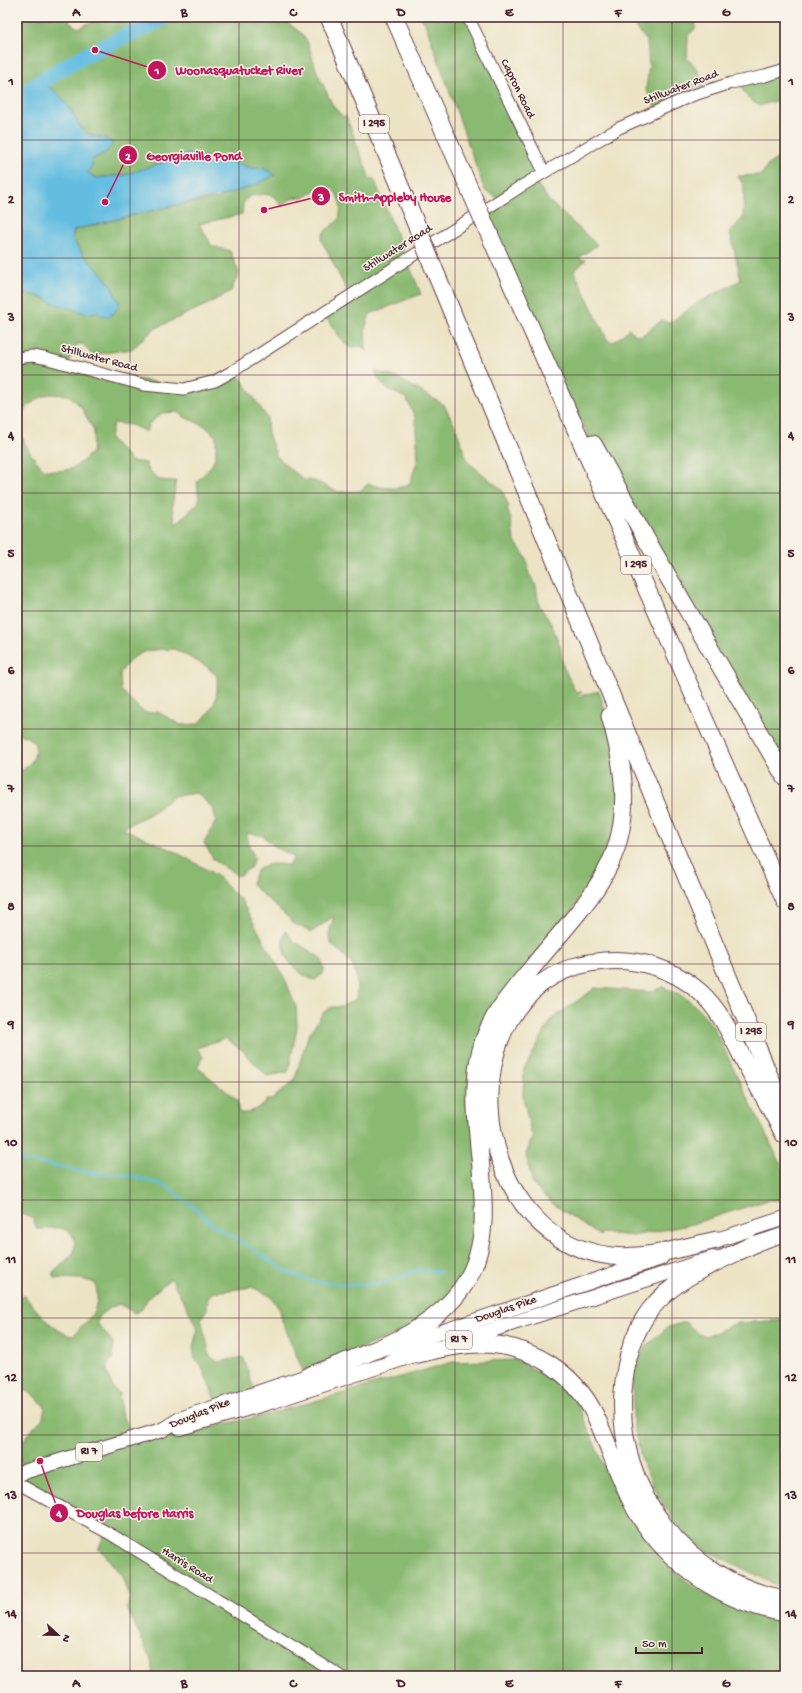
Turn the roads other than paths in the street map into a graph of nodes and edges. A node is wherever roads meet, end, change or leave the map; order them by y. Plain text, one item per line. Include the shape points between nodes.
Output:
1 (329, 17) edge
2 (394, 17) edge
3 (468, 17) edge
4 (785, 70) edge
5 (544, 172) junction
6 (536, 339) junction
7 (17, 358) edge
8 (587, 637) junction
9 (785, 776) edge
10 (785, 902) edge
11 (785, 1114) edge
12 (785, 1136) edge
13 (785, 1218) edge
14 (785, 1234) edge
15 (717, 1240) junction
16 (754, 1244) junction
17 (418, 1354) junction
18 (306, 1377) junction
19 (162, 1430) junction
20 (17, 1474) edge
21 (17, 1483) edge
22 (785, 1599) edge
23 (785, 1612) edge
24 (341, 1676) edge

1 - 8 highway, I 295, bridge
2 - 6 highway, I 295, bridge
3 - 5 street, Capron Road
4 - 5 street, Stillwater Road via 732,83 666,106 619,128
5 - 7 street, Stillwater Road via 215,381 184,389 144,385 44,358
6 - 9 highway via 649,544
6 - 10 highway, I 295
8 - 11 highway, I 295
8 - 18 highway via 621,763 624,795 622,827 613,858 600,882 502,1006 490,1025 482,1045 476,1087 483,1222 482,1241 477,1259 459,1293 428,1322 392,1341
12 - 15 highway via 715,1008 692,986 668,972 651,965 625,961 601,961 581,965 547,981 514,1013 503,1031 493,1059 490,1108 494,1137 503,1165 517,1194 529,1211 548,1230 569,1243 610,1256 650,1254
13 - 15 main road, Douglas Pike / RI 7
14 - 16 main road, Douglas Pike / RI 7
15 - 18 main road, Douglas Pike / RI 7
16 - 17 main road, Douglas Pike / RI 7
16 - 22 highway via 690,1276 664,1295 650,1310 637,1331 628,1358 623,1384 623,1422 628,1456 640,1487 656,1515 676,1541 703,1564 732,1582 753,1591
17 - 19 main road, Douglas Pike / RI 7 via 230,1414
17 - 23 highway via 459,1345 496,1345 531,1354 558,1370 576,1387 591,1408 632,1503 652,1534 668,1552 694,1575 725,1594 754,1605
18 - 19 main road, Douglas Pike / RI 7 via 180,1419
19 - 20 main road, Douglas Pike / RI 7
21 - 24 street, Harris Road via 112,1535

